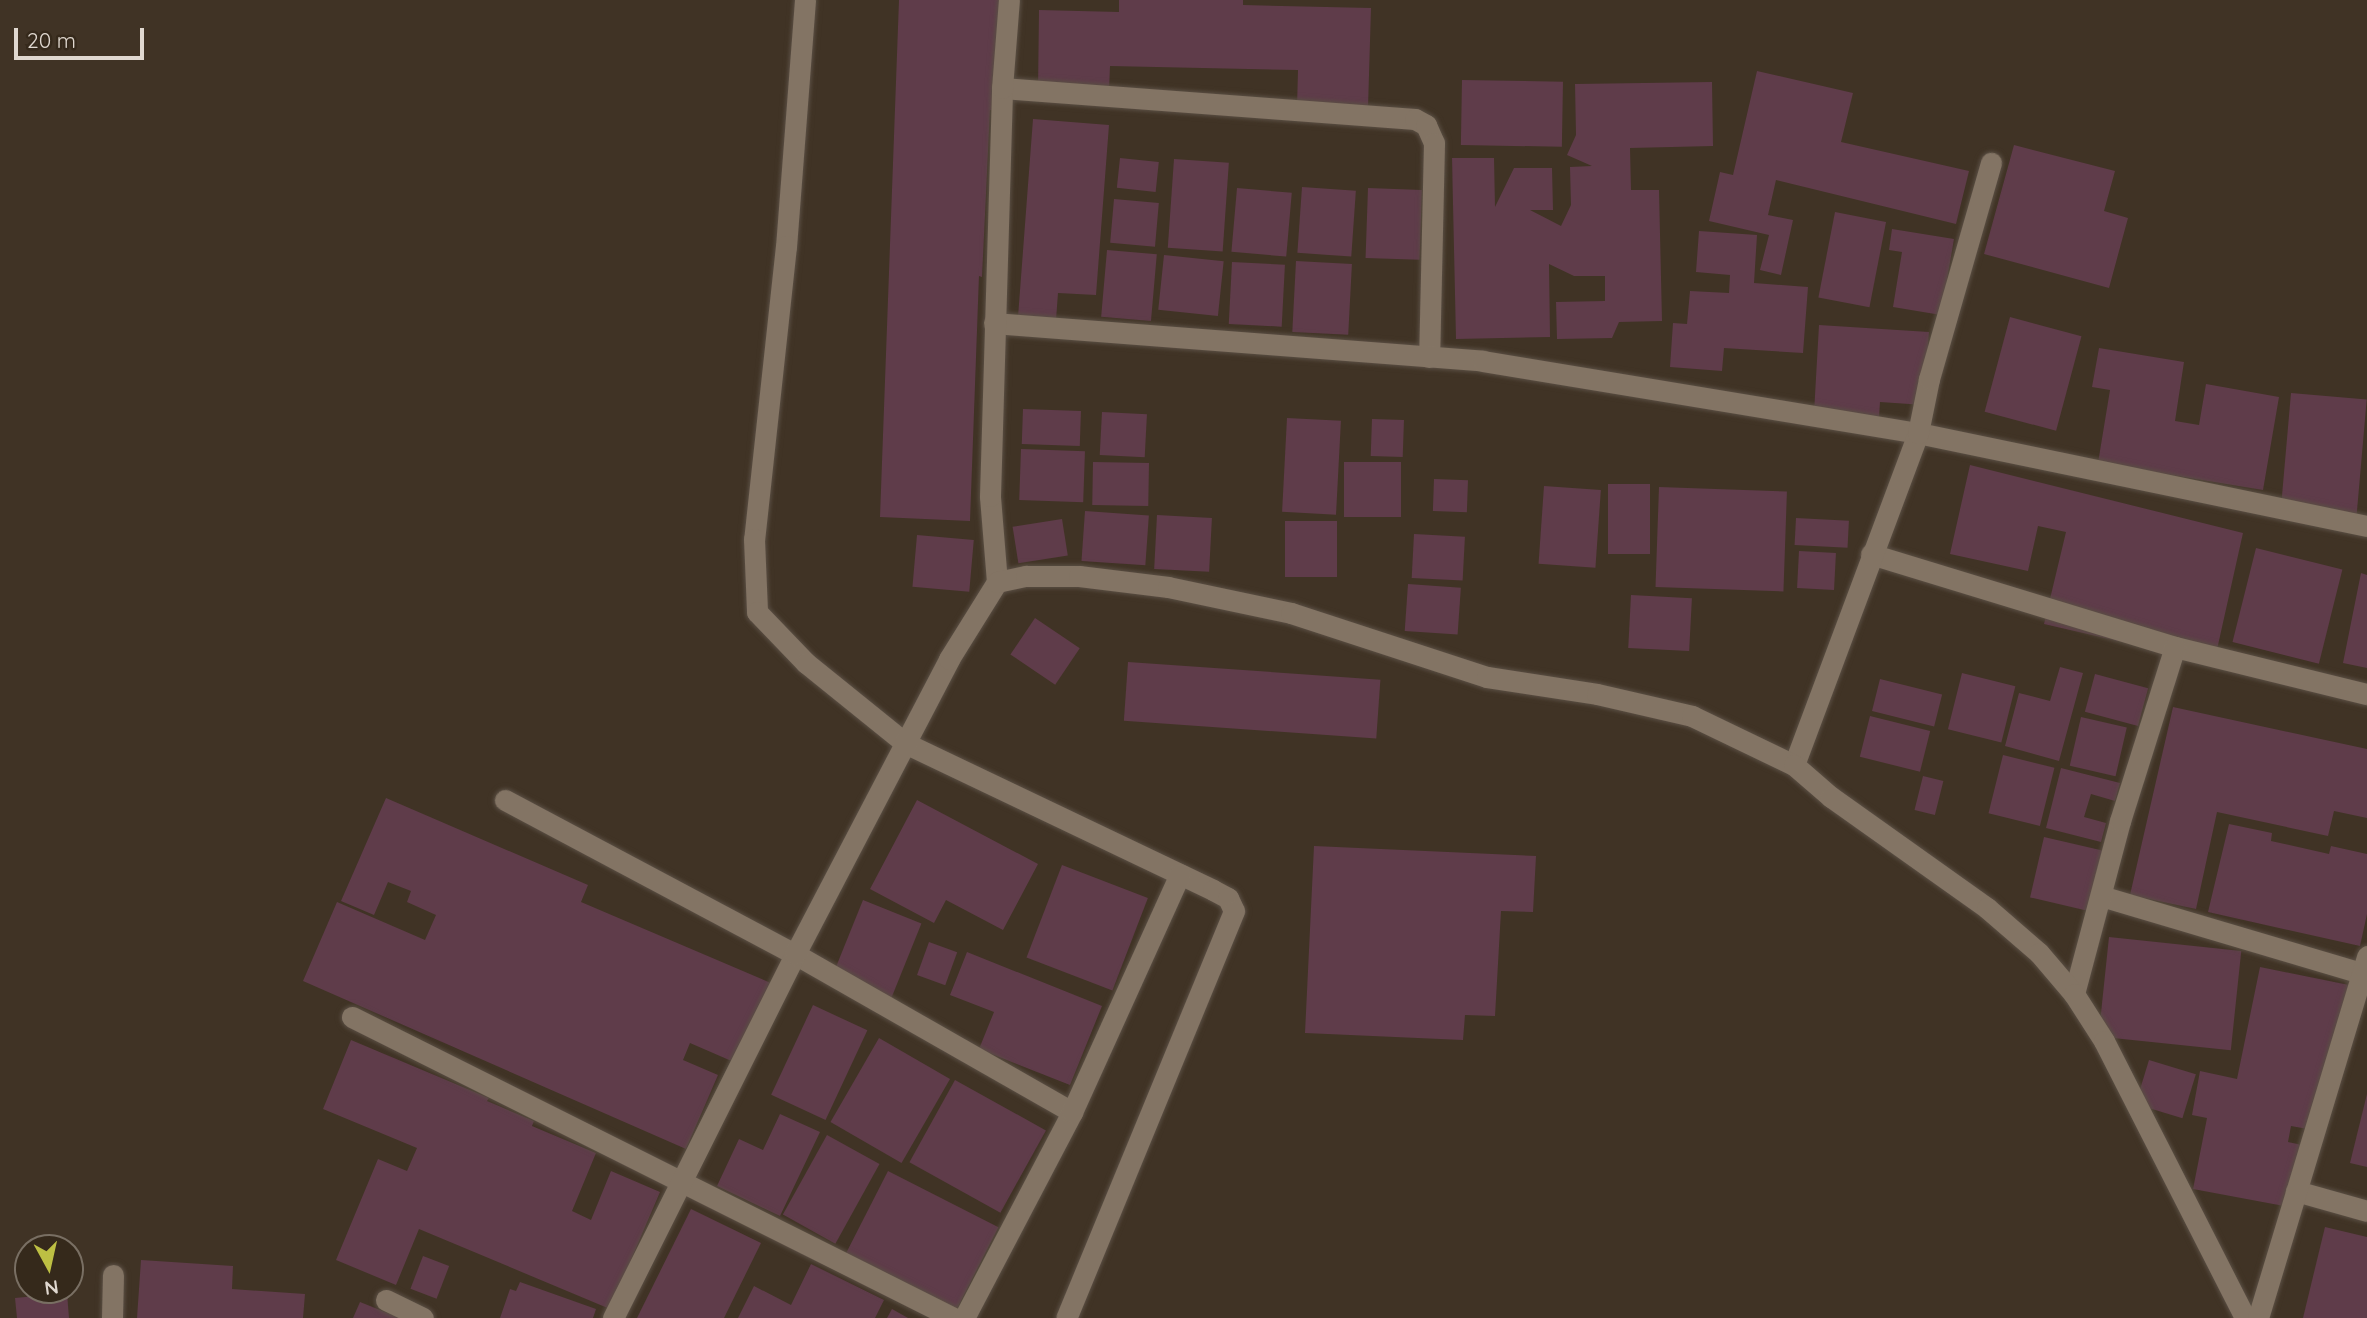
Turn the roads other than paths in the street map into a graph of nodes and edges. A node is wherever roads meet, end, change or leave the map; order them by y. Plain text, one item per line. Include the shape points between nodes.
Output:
1 (805, 0) edge
2 (1009, 0) edge
3 (1002, 88) junction
4 (1991, 163) dead end
5 (994, 323) junction
6 (1429, 357) junction
7 (1918, 433) junction
8 (2367, 526) edge
9 (1871, 554) junction
10 (997, 582) junction
11 (2175, 647) junction
12 (2367, 694) edge
13 (905, 743) junction
14 (1794, 765) junction
15 (505, 800) dead end
16 (1180, 874) junction
17 (2101, 896) junction
18 (795, 954) junction
19 (2365, 968) edge
20 (2074, 994) junction
21 (352, 1017) dead end
22 (1072, 1112) junction
23 (682, 1181) junction
24 (2296, 1191) junction
25 (2367, 1210) edge
26 (113, 1275) dead end
27 (386, 1300) dead end
28 (112, 1318) edge
29 (423, 1318) edge
30 (613, 1318) edge
31 (954, 1318) edge
32 (964, 1318) edge
33 (1066, 1318) edge
34 (2245, 1318) edge
35 (2259, 1318) edge

1 - 13 street via 786,246 754,540 754,596 757,612 771,632
2 - 3 street
3 - 5 street
3 - 6 street via 1415,119 1426,125 1434,143
4 - 7 street via 1928,379
5 - 6 street
5 - 10 street via 990,496
6 - 7 street via 1483,361
7 - 8 street
7 - 9 street
9 - 11 street
9 - 14 street
10 - 13 street
10 - 14 street via 1026,576 1079,576 1168,587 1291,613 1487,677 1597,694 1692,716
11 - 12 street
11 - 17 street
13 - 16 street
13 - 18 street
14 - 20 street via 1831,797 1987,908 2039,953
15 - 18 street
16 - 22 street
16 - 33 street via 1228,898 1234,911 1232,923
17 - 19 street
17 - 20 street
18 - 22 street
18 - 23 street
19 - 24 street
20 - 34 street via 2104,1041
21 - 23 street
22 - 32 street
23 - 30 street
23 - 31 street
24 - 25 street
24 - 35 street
26 - 28 street
27 - 29 street

